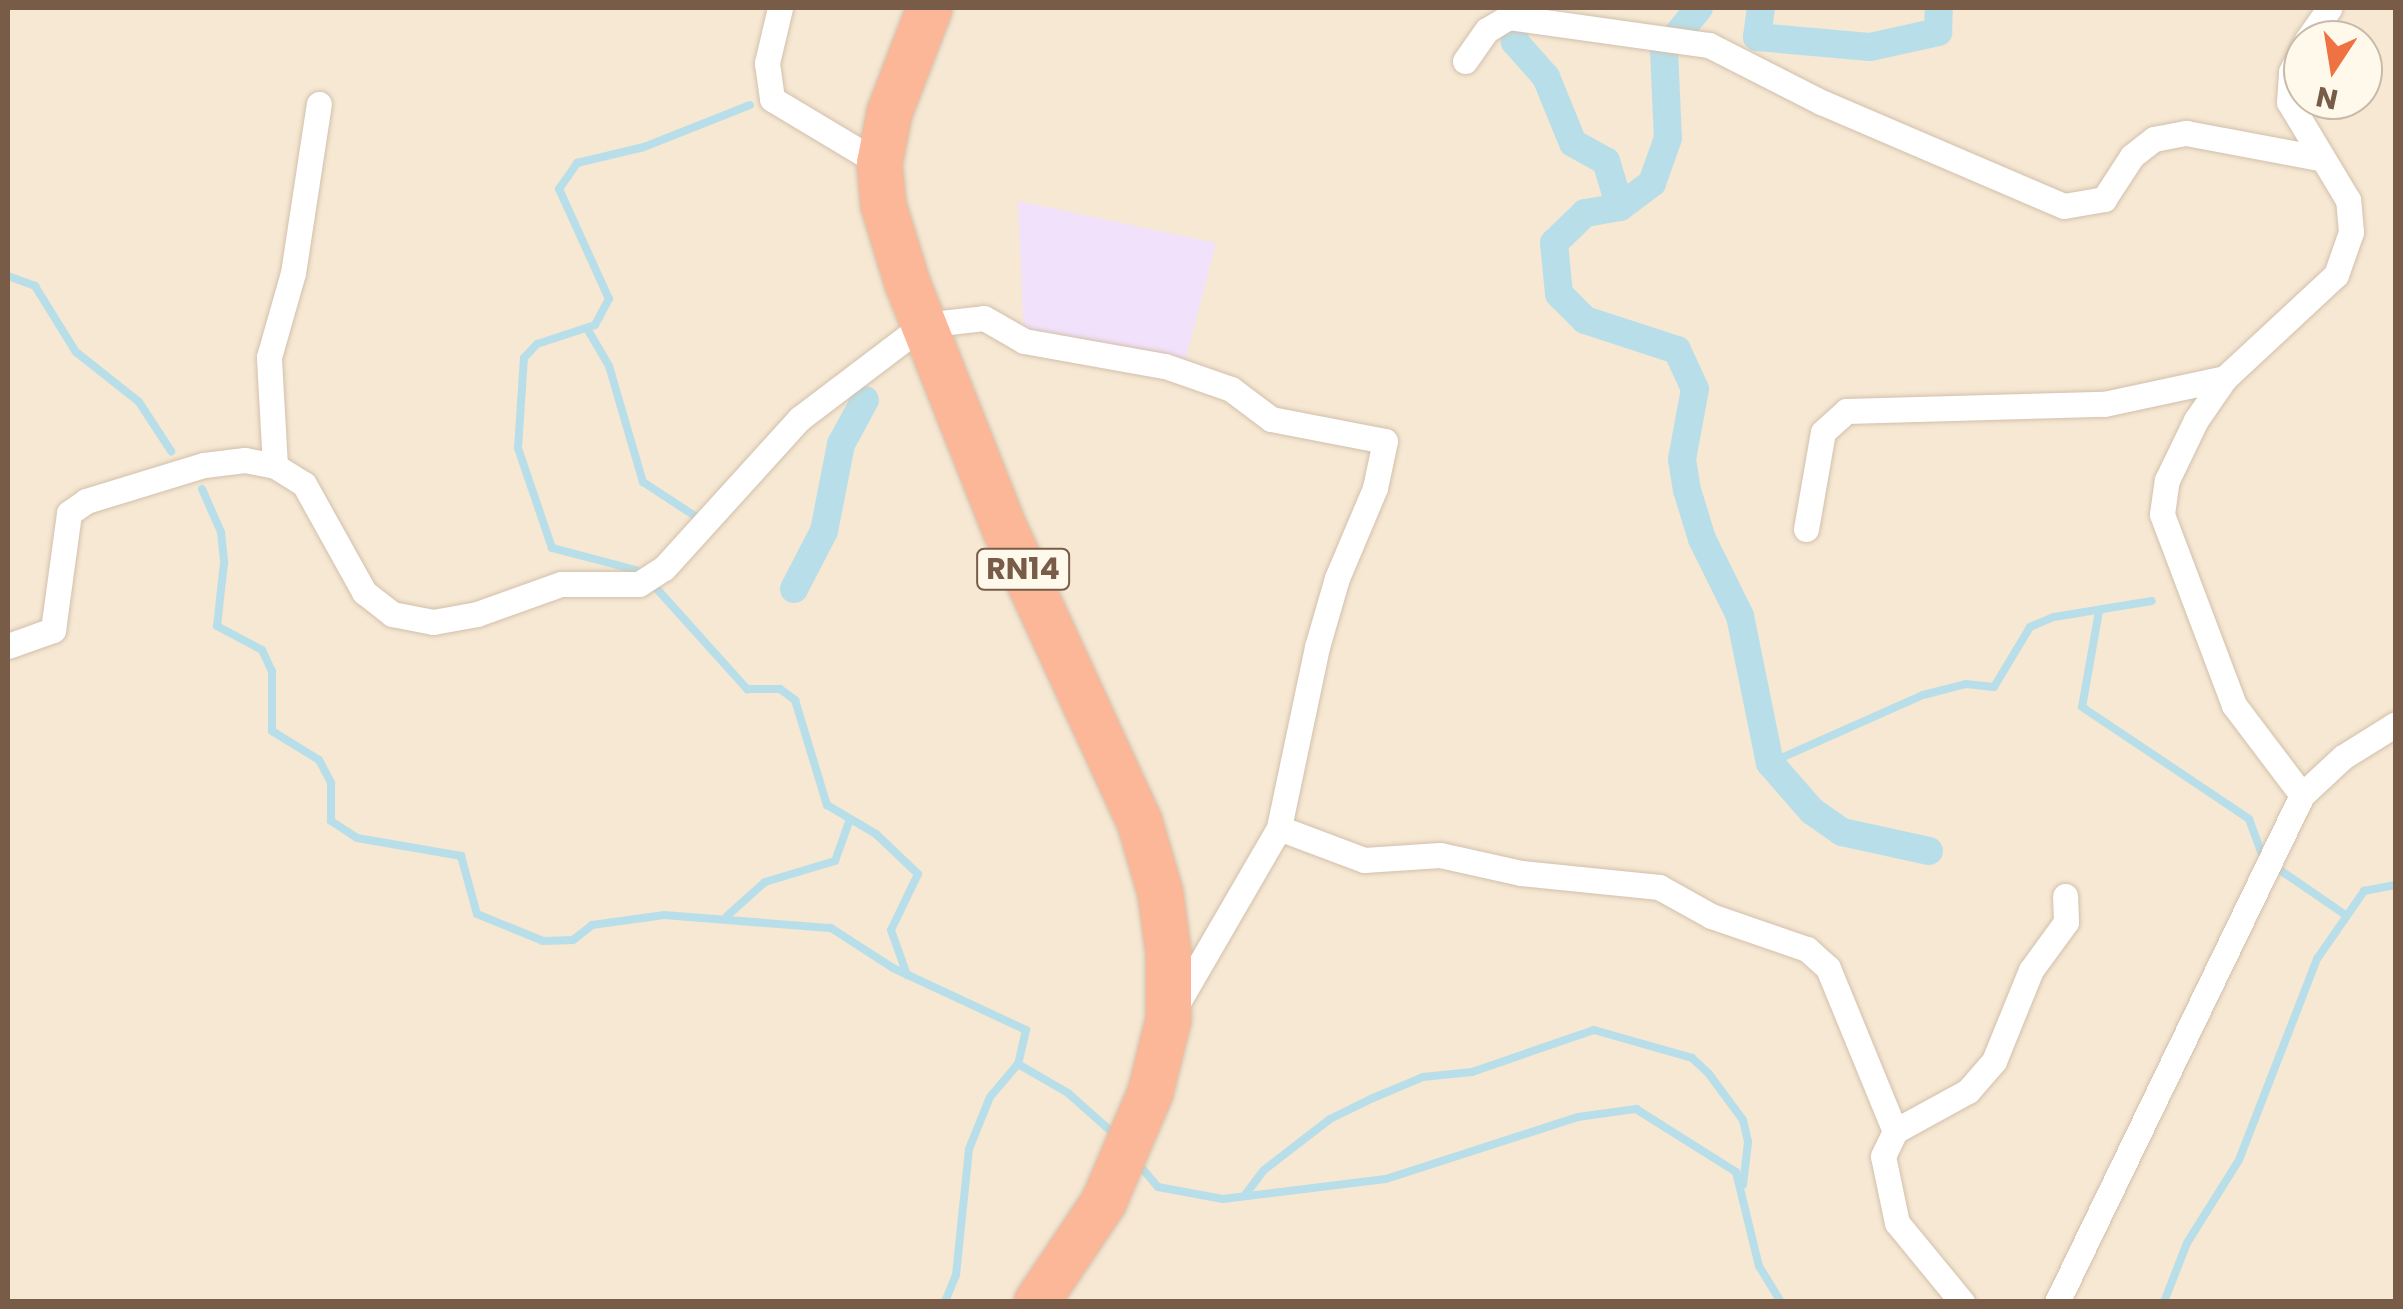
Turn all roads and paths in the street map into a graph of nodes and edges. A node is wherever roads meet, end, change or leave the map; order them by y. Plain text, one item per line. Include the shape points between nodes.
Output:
1 (780, 8) edge
2 (929, 8) edge
3 (1465, 61) dead end
4 (319, 104) dead end
5 (2299, 120) edge
6 (2320, 158) junction
7 (879, 163) junction
8 (923, 326) junction
9 (2225, 378) junction
10 (275, 466) junction
11 (1806, 528) dead end
12 (8, 646) edge
13 (2396, 724) edge
14 (2302, 795) junction
15 (1278, 828) junction
16 (2065, 896) dead end
17 (1168, 1019) junction
18 (1895, 1132) junction
19 (1036, 1302) edge
20 (1962, 1302) edge
21 (2057, 1302) edge

1 - 7 street via 768,63 772,99
2 - 7 highway, RN14 via 903,66
3 - 6 street via 1487,30 1509,17 1709,45 1821,102 2064,206 2104,199 2132,156 2154,139 2186,133
4 - 10 street via 293,274 269,358
5 - 6 street
6 - 9 street via 2348,200 2352,232 2336,275
7 - 8 highway, RN14 via 884,206
8 - 10 street via 800,418 664,568 639,584 561,584 433,622 392,614 364,592 304,484
8 - 15 street via 984,318 1024,341 1165,366 1231,389 1272,419 1384,440 1374,488 1336,578 1317,646
8 - 17 highway, RN14 via 1005,530 1139,821 1160,893
9 - 11 street via 2104,404 1846,411 1823,432
9 - 14 street via 2167,480 2162,514 2234,705
10 - 12 street via 245,460 204,465 86,501 69,514 53,630
13 - 14 street via 2343,757
14 - 21 street
15 - 17 street
15 - 18 street via 1364,860 1440,855 1540,875 1659,887 1711,916 1807,948 1828,968
16 - 18 street via 2066,922 2031,970 1994,1061 1968,1091
17 - 19 highway, RN14 via 1103,1202
18 - 20 street via 1884,1156 1897,1223

